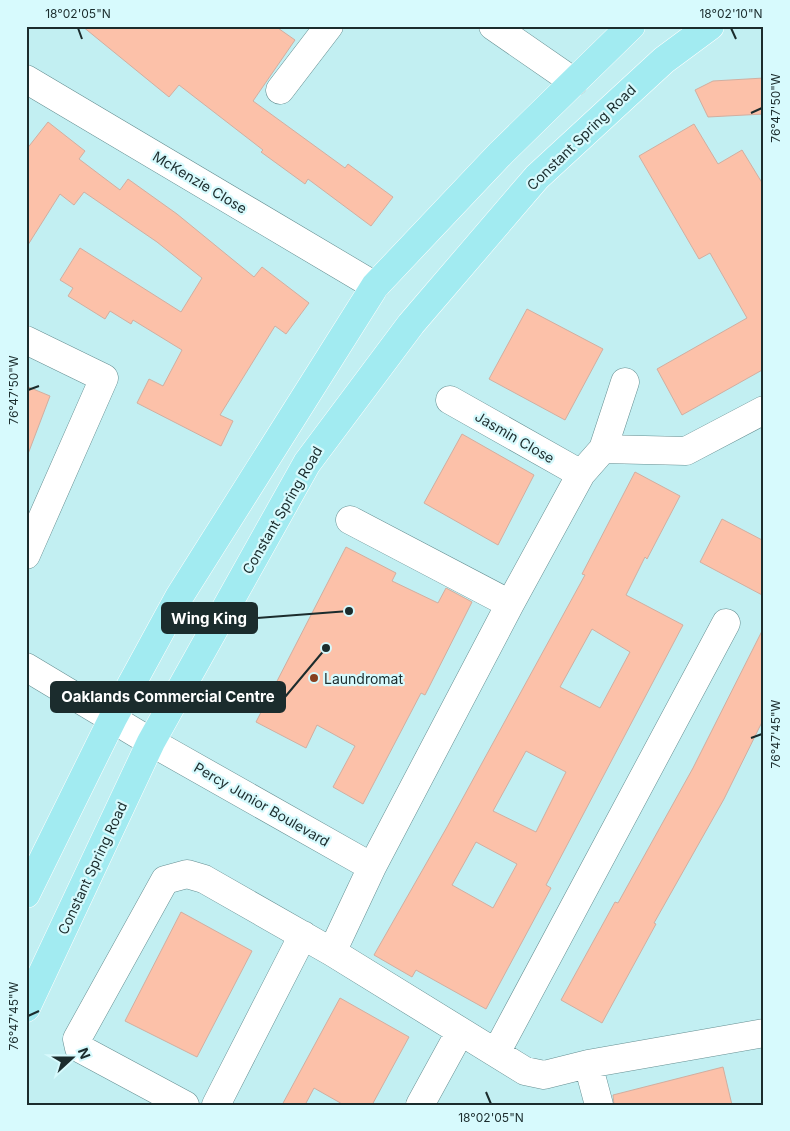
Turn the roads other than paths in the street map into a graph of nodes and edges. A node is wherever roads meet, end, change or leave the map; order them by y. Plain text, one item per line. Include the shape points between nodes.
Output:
1 (329, 26) edge
2 (493, 26) edge
3 (631, 26) edge
4 (710, 26) edge
5 (26, 79) edge
6 (574, 82) junction
7 (280, 90) dead end
8 (375, 286) junction
9 (26, 340) edge
10 (625, 382) dead end
11 (450, 400) dead end
12 (764, 410) edge
13 (603, 449) junction
14 (581, 474) junction
15 (350, 520) dead end
16 (26, 555) edge
17 (510, 604) junction
18 (726, 623) dead end
19 (26, 667) edge
20 (113, 718) junction
21 (151, 742) junction
22 (372, 867) junction
23 (26, 894) edge
24 (303, 936) junction
25 (332, 952) junction
26 (26, 1008) edge
27 (460, 1032) junction
28 (764, 1034) edge
29 (496, 1053) junction
30 (588, 1064) junction
31 (185, 1105) edge
32 (216, 1105) edge
33 (420, 1105) edge
34 (599, 1105) edge

1 - 7 street
2 - 6 street
3 - 6 main road
4 - 21 main road, Constant Spring Road via 664,60 537,177 411,324 307,463
5 - 8 street, McKenzie Close
6 - 8 main road via 501,152
8 - 20 main road via 179,597
9 - 16 street via 104,378
10 - 13 street
11 - 14 street, Jasmin Close
12 - 13 street via 686,451
13 - 14 street
14 - 17 street
15 - 17 street
17 - 22 street
18 - 29 street
19 - 20 street, Percy Junior Boulevard
20 - 21 street, Percy Junior Boulevard
20 - 23 main road
21 - 22 street, Percy Junior Boulevard
21 - 26 main road, Constant Spring Road
22 - 25 street
24 - 25 street
24 - 31 street via 204,879 187,874 165,880 77,1044
24 - 32 street
25 - 27 street
27 - 29 street
27 - 33 street
28 - 30 street
29 - 30 street via 525,1071 544,1074
30 - 34 street

